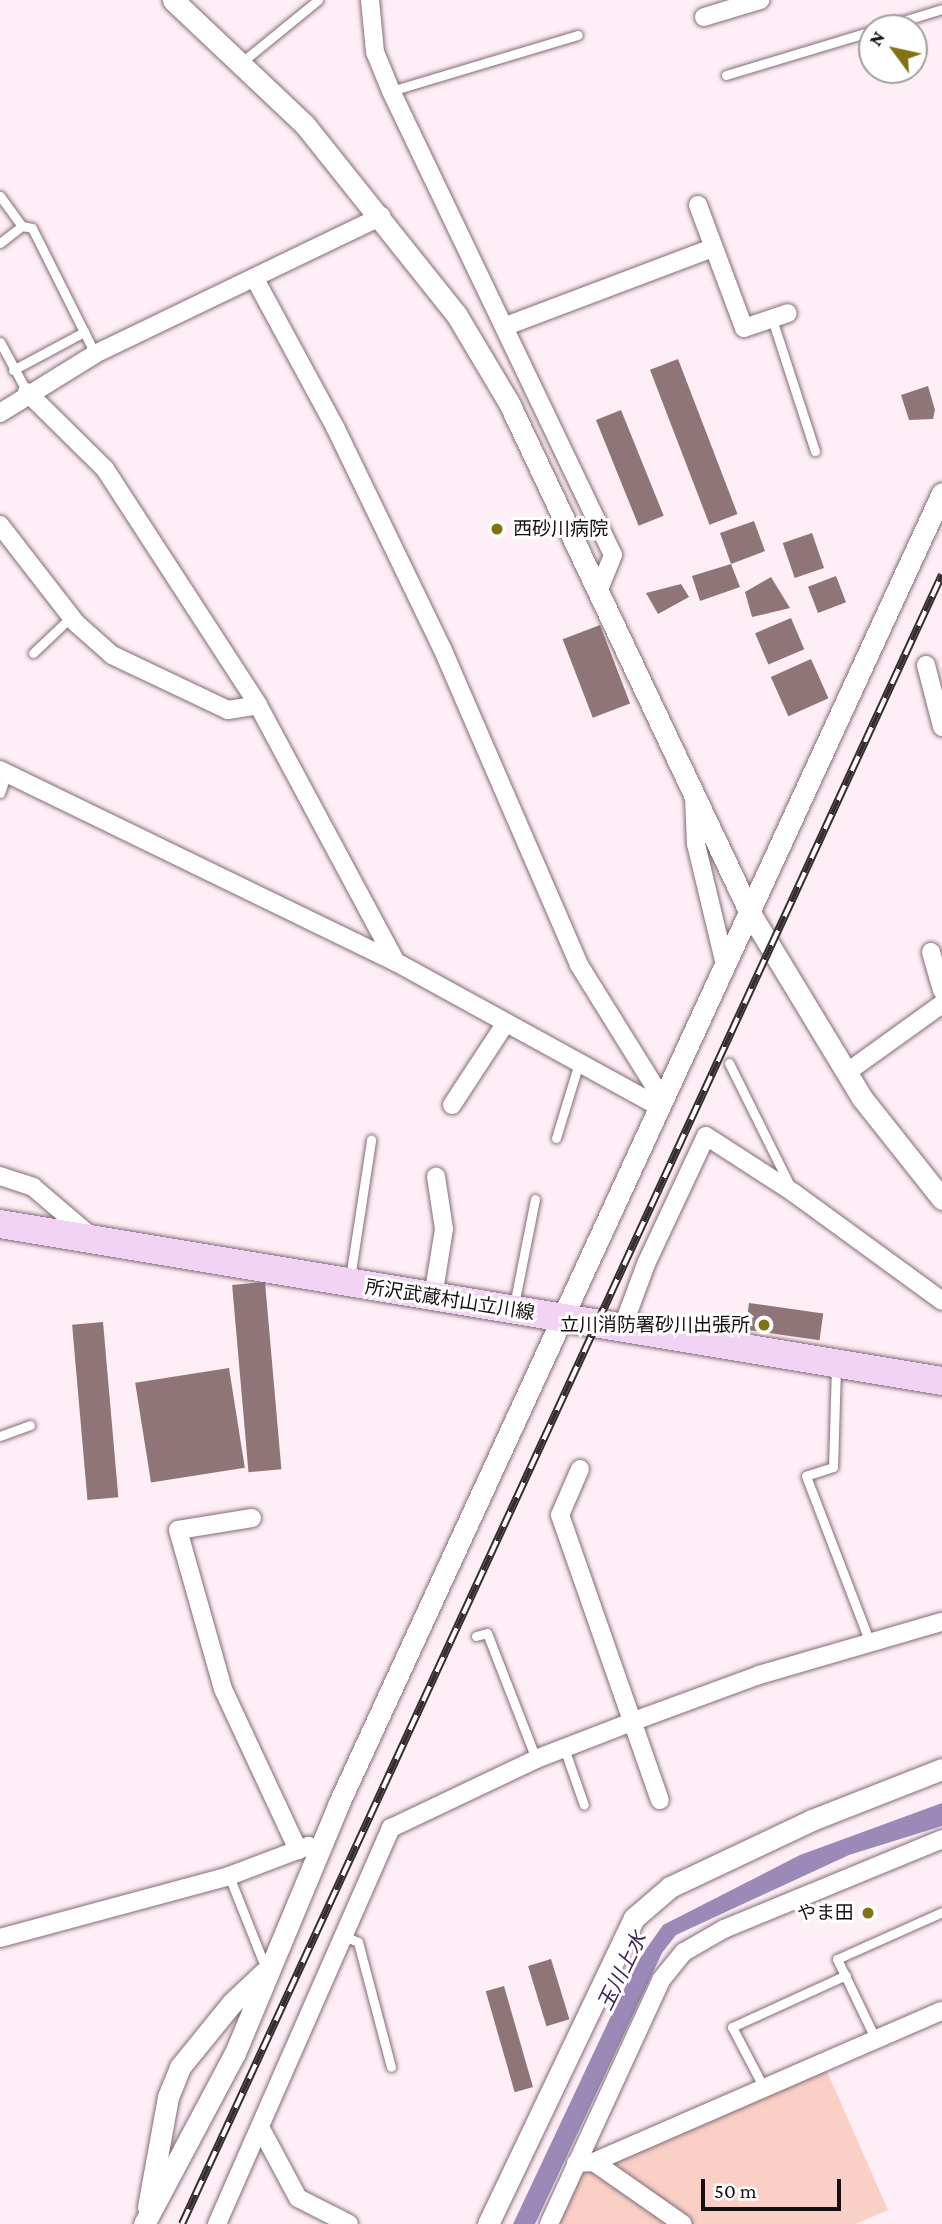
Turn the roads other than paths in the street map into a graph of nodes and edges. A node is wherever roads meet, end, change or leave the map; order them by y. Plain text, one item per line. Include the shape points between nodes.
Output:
1 (173, 0) edge
2 (318, 0) edge
3 (370, 0) edge
4 (760, 0) edge
5 (704, 18) dead end
6 (858, 34) edge
7 (578, 35) dead end
8 (242, 62) junction
9 (726, 75) dead end
10 (391, 91) junction
11 (0, 197) edge
12 (698, 205) dead end
13 (382, 216) junction
14 (22, 226) junction
15 (0, 243) edge
16 (712, 248) junction
17 (255, 279) junction
18 (780, 316) joint
19 (506, 326) junction
20 (84, 332) junction
21 (0, 342) edge
22 (95, 354) junction
23 (13, 370) junction
24 (27, 392) junction
25 (0, 413) edge
26 (815, 451) dead end
27 (942, 493) edge
28 (0, 525) edge
29 (600, 588) junction
30 (71, 617) junction
31 (33, 653) dead end
32 (926, 665) dead end
33 (258, 705) junction
34 (942, 727) edge
35 (3, 771) edge
36 (694, 792) junction
37 (0, 793) edge
38 (750, 914) junction
39 (931, 952) dead end
40 (396, 962) junction
41 (725, 965) junction
42 (942, 990) edge
43 (942, 1004) edge
44 (505, 1024) junction
45 (579, 1063) junction
46 (729, 1063) dead end
47 (846, 1073) junction
48 (661, 1103) junction
49 (452, 1105) dead end
50 (556, 1138) dead end
51 (371, 1140) dead end
52 (0, 1176) edge
53 (436, 1177) dead end
54 (794, 1193) junction
55 (535, 1199) dead end
56 (942, 1199) edge
57 (0, 1224) edge
58 (98, 1243) junction
59 (349, 1283) junction
60 (433, 1297) junction
61 (942, 1301) edge
62 (513, 1310) junction
63 (564, 1318) junction
64 (623, 1326) junction
65 (836, 1366) junction
66 (942, 1381) edge
67 (30, 1425) dead end
68 (0, 1436) edge
69 (580, 1469) dead end
70 (252, 1518) dead end
71 (942, 1622) edge
72 (476, 1636) dead end
73 (871, 1644) junction
74 (634, 1721) junction
75 (565, 1748) junction
76 (537, 1759) junction
77 (942, 1769) edge
78 (660, 1800) dead end
79 (584, 1805) dead end
80 (942, 1839) edge
81 (324, 1840) junction
82 (298, 1850) junction
83 (229, 1876) junction
84 (942, 1912) edge
85 (344, 1936) junction
86 (0, 1938) edge
87 (267, 1971) junction
88 (846, 1975) junction
89 (942, 2011) edge
90 (876, 2040) junction
91 (391, 2067) dead end
92 (764, 2088) junction
93 (260, 2127) junction
94 (585, 2162) junction
95 (146, 2220) edge
96 (217, 2224) edge
97 (349, 2224) edge
98 (488, 2224) edge
99 (549, 2224) edge
100 (683, 2224) edge

1 - 8 street
2 - 8 lane
3 - 10 street via 375,52
4 - 5 street
6 - 9 lane
7 - 10 lane
8 - 13 street via 305,125
10 - 19 street
11 - 14 lane
12 - 16 street
13 - 17 street
13 - 29 street via 456,314 497,378
14 - 15 lane
14 - 20 lane via 32,228
16 - 18 street via 744,328
16 - 19 street
17 - 22 street
17 - 48 street via 336,429 442,648 579,965
18 - 26 lane
19 - 29 street via 612,555
20 - 22 lane
20 - 23 lane
21 - 23 lane
22 - 24 street
23 - 24 lane
24 - 25 street
24 - 33 street via 105,469
27 - 38 street
28 - 30 street
29 - 36 street
30 - 31 lane
30 - 33 street via 112,655 228,710
32 - 34 street
33 - 40 street
35 - 37 lane
35 - 40 street
36 - 38 street
36 - 41 street via 696,844
38 - 41 street
38 - 47 street
39 - 42 street
40 - 44 street
41 - 48 street
43 - 47 street
44 - 45 street
44 - 49 street
45 - 48 street
45 - 50 lane
46 - 54 lane
47 - 56 street
48 - 63 street
51 - 59 lane
52 - 58 street via 33,1187
53 - 60 street via 444,1229
54 - 61 street
54 - 64 street via 706,1136 646,1264
55 - 62 lane
57 - 58 main road, 所沢武蔵村山立川線
58 - 59 main road, 所沢武蔵村山立川線
59 - 60 main road, 所沢武蔵村山立川線
60 - 62 main road, 所沢武蔵村山立川線
62 - 63 main road, 所沢武蔵村山立川線
63 - 64 main road, 所沢武蔵村山立川線
63 - 81 street
64 - 65 main road, 所沢武蔵村山立川線
65 - 66 main road, 所沢武蔵村山立川線
65 - 73 lane via 834,1467 806,1476
67 - 68 lane
69 - 74 street via 559,1515
70 - 82 street via 178,1530 223,1689
71 - 73 street
72 - 76 lane via 487,1633
73 - 74 street via 759,1675
74 - 75 street
74 - 78 street
75 - 76 street
75 - 79 lane
76 - 85 street via 391,1828
77 - 98 street via 812,1820 670,1887 634,1918
80 - 94 street via 724,1929 684,1952 661,1980
81 - 82 street
81 - 87 street
82 - 83 street
83 - 86 street
83 - 87 lane
84 - 88 lane via 838,1959
85 - 91 lane via 358,1942
85 - 93 street
87 - 95 street via 203,2119
87 - 95 street via 232,2003 180,2067 167,2096
88 - 90 lane
88 - 92 lane via 732,2027
89 - 90 street
90 - 92 street
92 - 94 street
93 - 96 street
93 - 97 street via 298,2198
94 - 99 street
94 - 100 street

